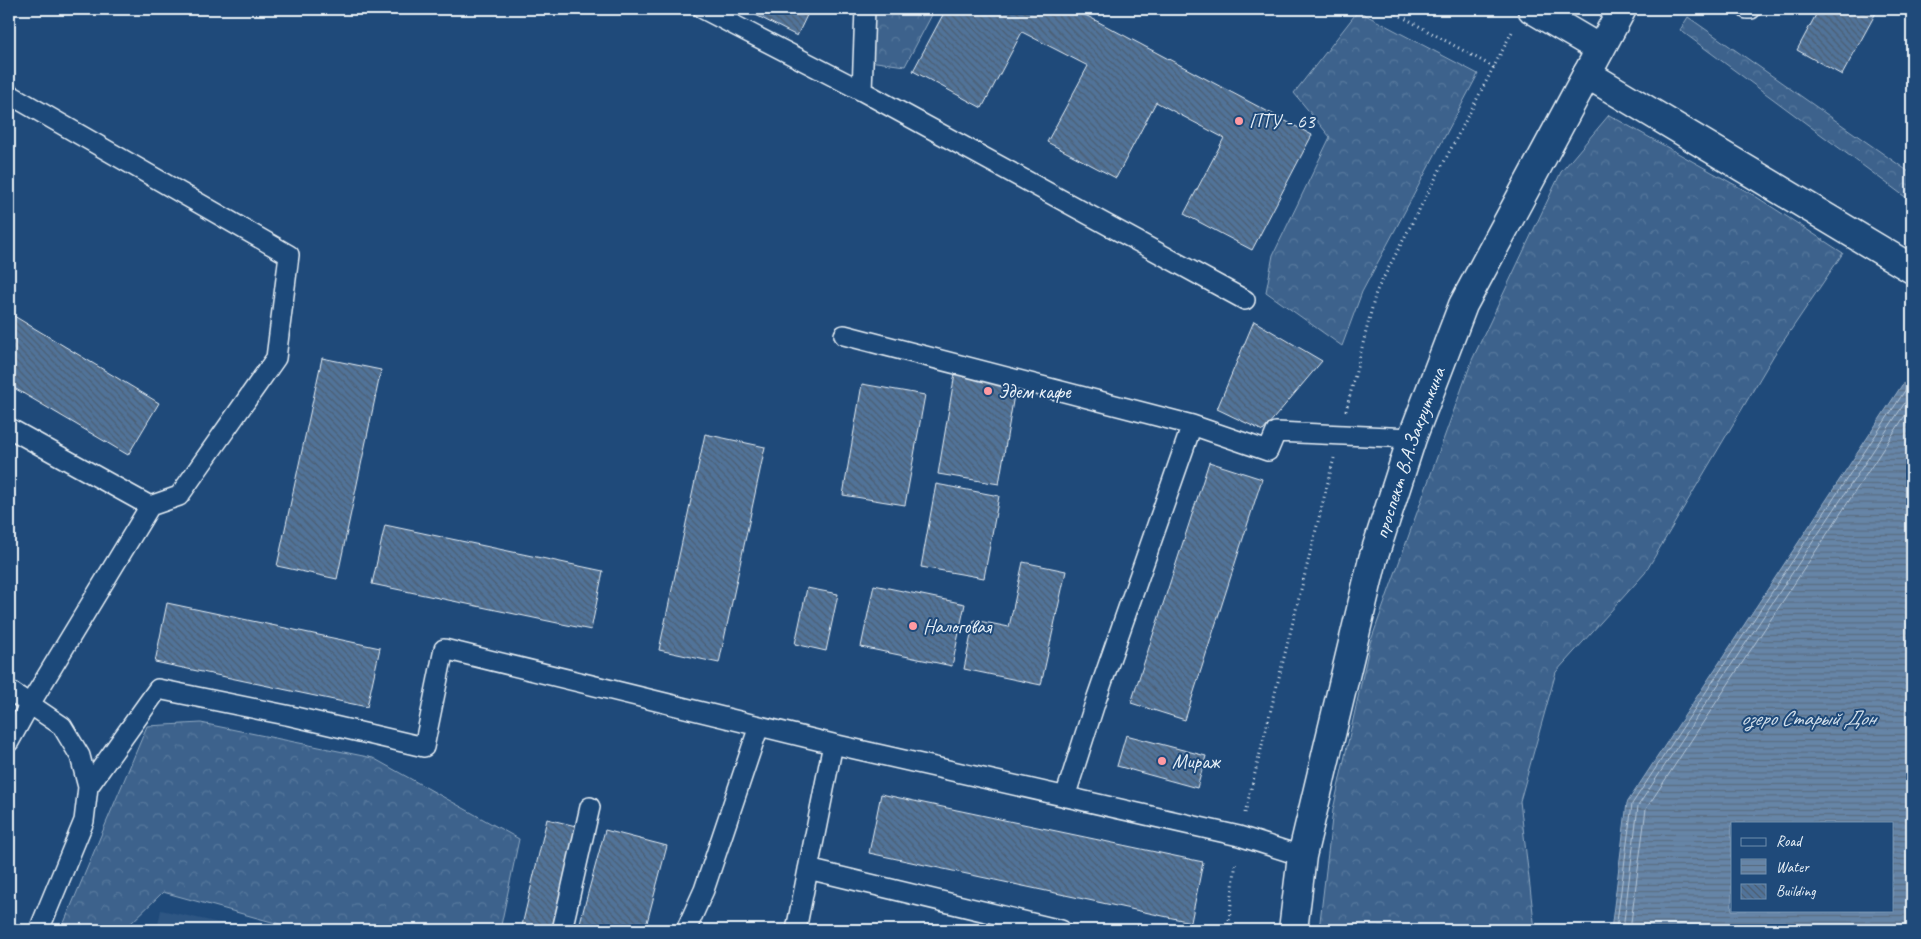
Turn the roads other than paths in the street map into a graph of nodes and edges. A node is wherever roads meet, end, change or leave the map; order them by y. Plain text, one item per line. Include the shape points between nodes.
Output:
1 (703, 9) edge
2 (865, 9) edge
3 (1532, 9) edge
4 (1622, 9) edge
5 (1747, 9) edge
6 (1751, 9) edge
7 (1600, 49) junction
8 (1588, 74) junction
9 (862, 91) junction
10 (9, 94) edge
11 (1912, 269) edge
12 (1245, 300) dead end
13 (844, 335) dead end
14 (1192, 425) junction
15 (9, 428) edge
16 (1412, 438) junction
17 (150, 506) junction
18 (9, 690) edge
19 (30, 704) junction
20 (759, 726) junction
21 (9, 742) edge
22 (833, 744) junction
23 (88, 787) junction
24 (1065, 797) junction
25 (590, 807) dead end
26 (1302, 856) junction
27 (808, 870) junction
28 (39, 930) edge
29 (562, 930) edge
30 (686, 930) edge
31 (796, 930) edge
32 (1061, 930) edge
33 (1293, 930) edge

1 - 9 lane
2 - 9 lane
3 - 7 street
4 - 7 street, проспект В.А.Закруткина
5 - 6 lane
7 - 8 street, проспект В.А.Закруткина
8 - 11 street
8 - 16 street, проспект В.А.Закруткина via 1463,305
9 - 12 lane
10 - 17 lane via 289,254 276,358 179,496
13 - 14 lane
14 - 16 lane via 1268,451 1276,432
14 - 24 lane
15 - 17 lane
16 - 26 street, проспект В.А.Закруткина via 1374,559
17 - 19 lane
18 - 19 lane
19 - 21 lane
19 - 23 lane via 62,726 80,756
20 - 22 lane
20 - 23 lane via 444,649 424,747 158,689
20 - 30 lane via 704,890
22 - 24 lane
22 - 27 lane
23 - 28 lane via 84,821
24 - 26 lane via 1239,836
25 - 29 lane
26 - 33 street, проспект В.А.Закруткина
27 - 31 lane
27 - 32 lane

